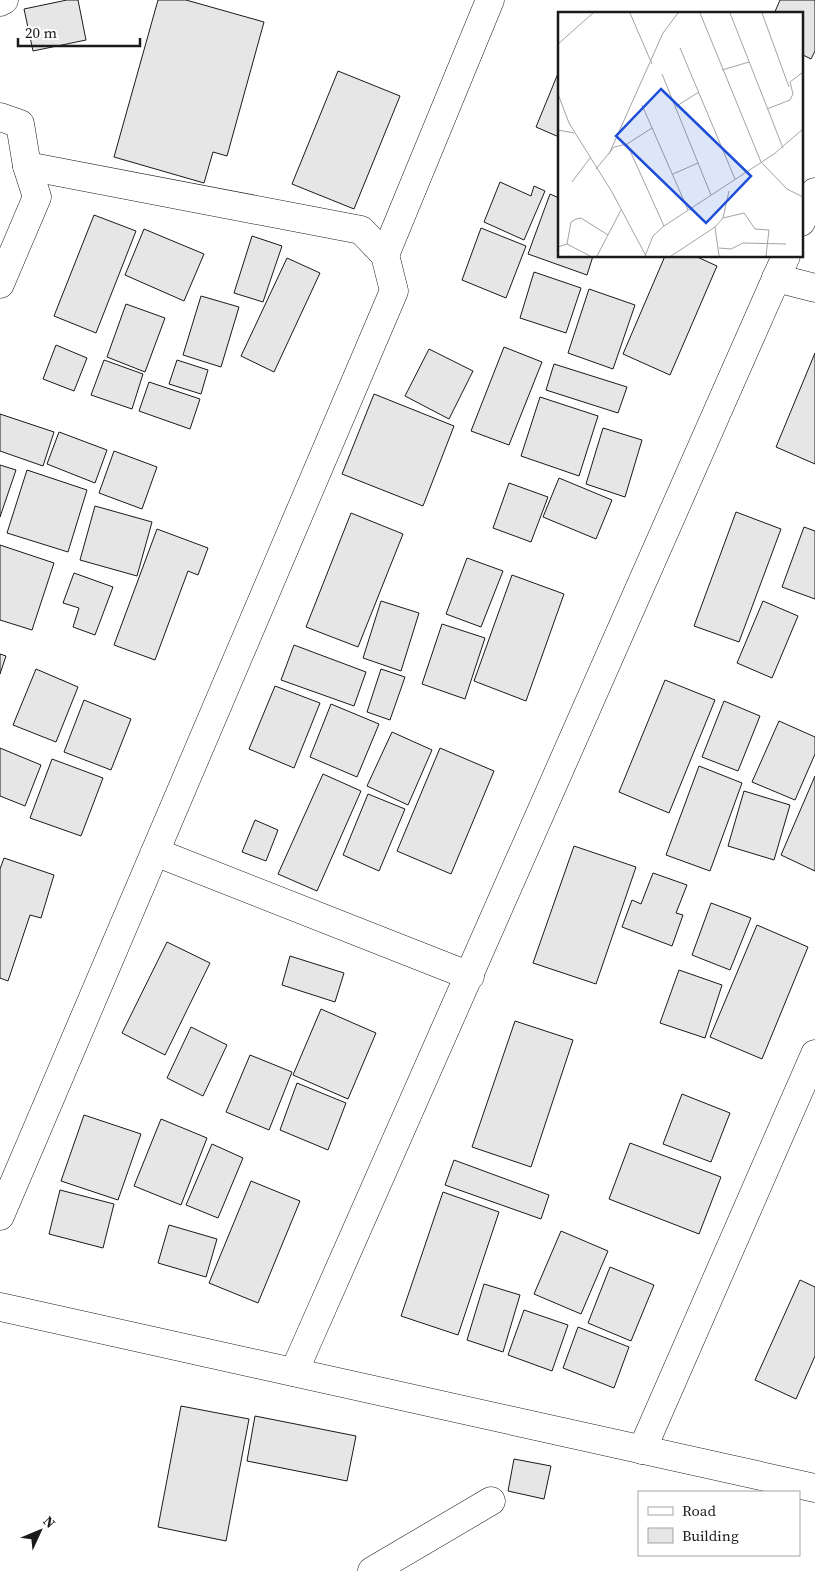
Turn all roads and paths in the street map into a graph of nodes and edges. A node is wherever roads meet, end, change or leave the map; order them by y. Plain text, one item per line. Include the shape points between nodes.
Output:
1 (4, 0) edge
2 (490, 0) edge
3 (0, 2) edge
4 (0, 117) edge
5 (27, 166) junction
6 (815, 192) edge
7 (802, 220) edge
8 (385, 254) junction
9 (781, 267) edge
10 (0, 284) edge
11 (815, 288) edge
12 (155, 852) junction
13 (470, 976) junction
14 (815, 1054) edge
15 (0, 1216) edge
16 (0, 1308) edge
17 (294, 1372) junction
18 (642, 1450) junction
19 (815, 1488) edge
20 (491, 1501) dead end
21 (372, 1571) edge

1 - 3 street
2 - 8 street
4 - 5 street via 20,124
5 - 8 street via 361,230
5 - 10 street via 37,197
6 - 7 street
8 - 12 street via 394,291
9 - 11 street
9 - 13 street
12 - 13 street
12 - 15 street
13 - 17 street
14 - 18 street
16 - 17 street
17 - 18 street
18 - 19 street
20 - 21 street

